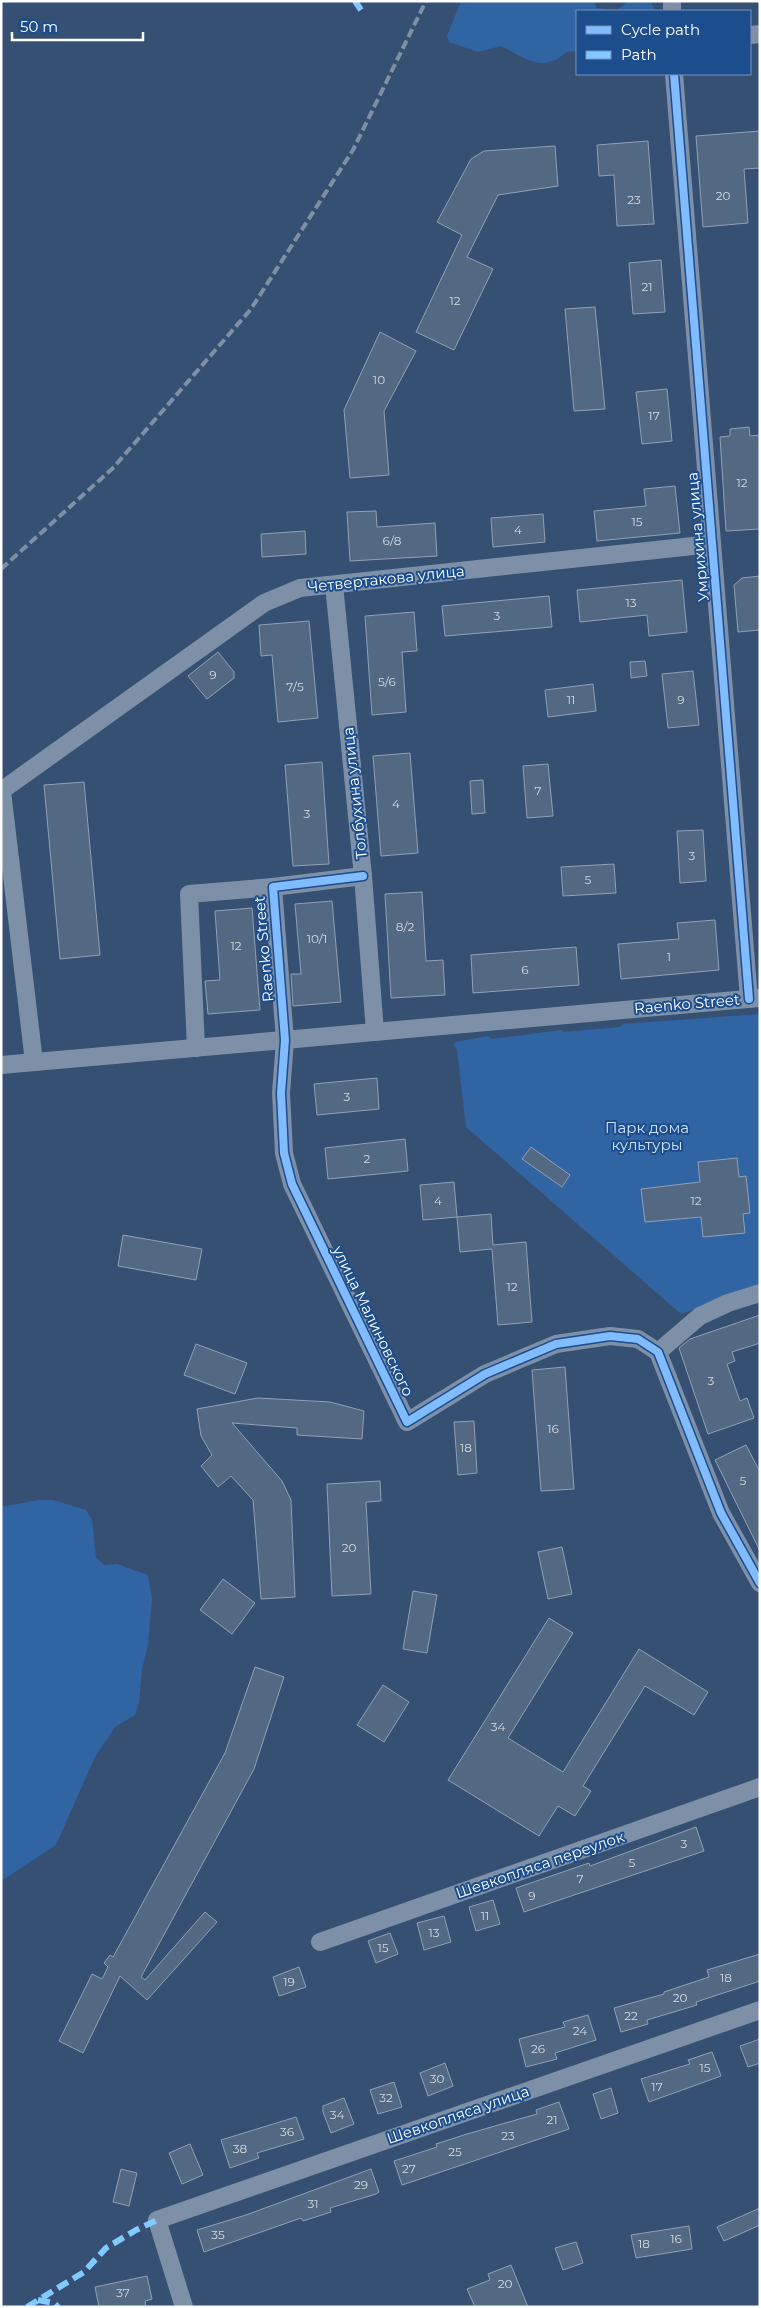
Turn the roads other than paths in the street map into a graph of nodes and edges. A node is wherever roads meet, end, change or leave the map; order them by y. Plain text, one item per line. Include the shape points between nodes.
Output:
1 (674, 75) edge
2 (712, 544) junction
3 (334, 585) junction
4 (1, 791) edge
5 (363, 876) junction
6 (272, 887) junction
7 (754, 998) edge
8 (374, 1032) junction
9 (286, 1040) junction
10 (196, 1048) junction
11 (34, 1062) junction
12 (1, 1065) edge
13 (760, 1293) edge
14 (658, 1352) junction
15 (760, 1583) edge
16 (760, 1787) edge
17 (320, 1942) dead end
18 (760, 2010) edge
19 (184, 2307) edge

1 - 2 street, Умрихина улица
2 - 3 street, Четвертакова улица
2 - 7 street, Умрихина улица
3 - 4 street, Четвертакова улица via 300,588 264,603
3 - 5 street, Толбухина улица
4 - 11 street
5 - 6 street, Raenko Street
5 - 8 street, Толбухина улица
6 - 9 street, Raenko Street
6 - 10 street, Raenko Street via 189,894
7 - 8 street, Raenko Street
8 - 9 street, Raenko Street
9 - 10 street, Raenko Street
9 - 14 street, улица Малиновского via 281,1093 284,1153 292,1184 407,1422 485,1374 556,1344 610,1336 638,1339
10 - 11 street, Raenko Street
11 - 12 street, Raenko Street
13 - 14 street via 700,1316
14 - 15 street via 721,1513
16 - 17 street, Шевкопляса переулок
18 - 19 street, Шевкопляса улица via 157,2220

